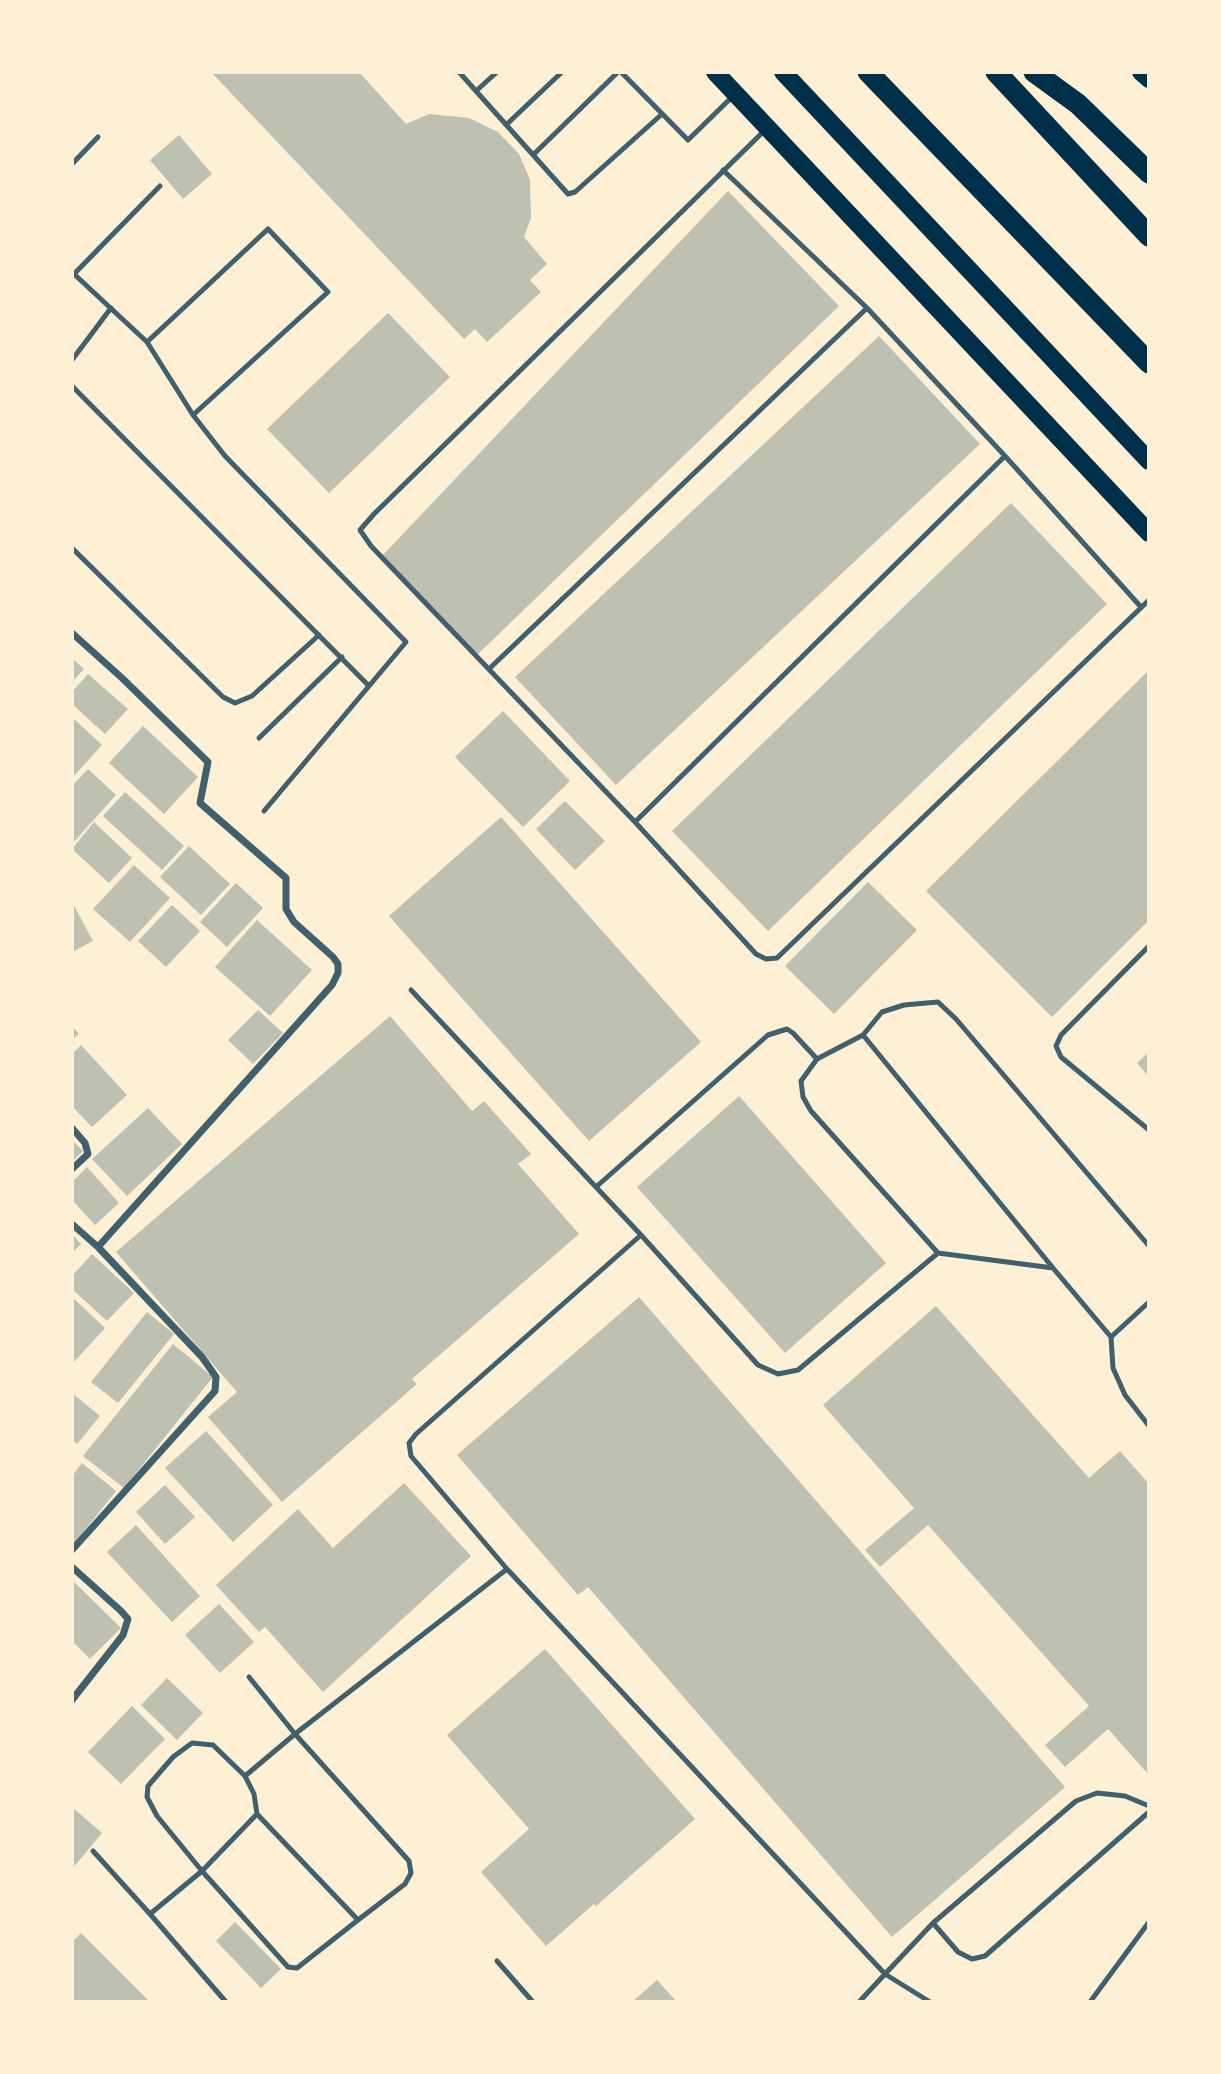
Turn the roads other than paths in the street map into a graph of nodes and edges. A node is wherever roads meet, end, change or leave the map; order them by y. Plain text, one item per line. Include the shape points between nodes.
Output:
1 (459, 72) edge
2 (497, 72) edge
3 (562, 72) edge
4 (620, 72) edge
5 (715, 72) edge
6 (783, 72) edge
7 (867, 72) edge
8 (996, 72) edge
9 (1034, 72) edge
10 (477, 91) junction
11 (735, 94) junction
12 (663, 114) junction
13 (508, 124) junction
14 (766, 129) junction
15 (98, 137) dead end
16 (534, 153) junction
17 (72, 164) edge
18 (723, 170) junction
19 (1149, 173) edge
20 (160, 186) dead end
21 (1149, 236) edge
22 (73, 273) edge
23 (111, 308) junction
24 (867, 309) junction
25 (148, 342) junction
26 (72, 360) edge
27 (1149, 363) edge
28 (72, 386) edge
29 (193, 415) junction
30 (1005, 456) junction
31 (1149, 461) edge
32 (1149, 533) edge
33 (72, 548) edge
34 (1149, 600) edge
35 (1141, 607) junction
36 (72, 633) edge
37 (318, 635) junction
38 (342, 657) junction
39 (489, 669) junction
40 (368, 685) junction
41 (259, 738) dead end
42 (264, 810) dead end
43 (635, 822) junction
44 (1149, 946) edge
45 (411, 990) dead end
46 (863, 1035) junction
47 (817, 1059) junction
48 (72, 1128) edge
49 (1149, 1130) edge
50 (72, 1169) edge
51 (596, 1186) junction
52 (72, 1224) edge
53 (641, 1235) junction
54 (1149, 1246) edge
55 (98, 1247) junction
56 (938, 1253) junction
57 (1053, 1268) junction
58 (1149, 1302) edge
59 (1111, 1337) junction
60 (1149, 1426) edge
61 (72, 1550) edge
62 (72, 1567) edge
63 (508, 1569) junction
64 (249, 1677) dead end
65 (72, 1700) edge
66 (295, 1734) junction
67 (245, 1776) junction
68 (1149, 1806) edge
69 (1149, 1812) edge
70 (257, 1814) junction
71 (93, 1851) dead end
72 (202, 1871) junction
73 (150, 1914) junction
74 (358, 1920) junction
75 (1149, 1922) edge
76 (933, 1923) junction
77 (497, 1961) dead end
78 (886, 1974) junction
79 (226, 2002) edge
80 (533, 2002) edge
81 (859, 2002) edge
82 (930, 2002) edge
83 (1090, 2002) edge

1 - 10 lane
2 - 10 lane
3 - 13 lane
4 - 12 lane
4 - 16 lane
5 - 11 main road
6 - 31 main road
7 - 27 highway
8 - 21 highway
9 - 19 highway via 1078,104
10 - 13 lane
11 - 12 lane via 688,140
11 - 14 main road
12 - 16 lane via 572,194
13 - 16 lane
14 - 18 lane
14 - 32 main road
15 - 17 lane
18 - 24 lane
18 - 39 lane via 360,530
20 - 22 lane
22 - 23 lane
23 - 25 lane
23 - 26 lane
24 - 30 lane
24 - 39 lane
25 - 29 lane
25 - 29 lane via 268,229 328,292
28 - 37 lane
29 - 40 lane via 225,456 406,642
30 - 35 lane
30 - 43 lane
33 - 37 lane via 223,697 235,703 253,696
34 - 35 lane
35 - 43 lane via 777,958 756,954
36 - 55 street via 208,762 200,803 286,878 286,909 338,964 332,985
37 - 38 lane
38 - 40 lane
38 - 41 lane
39 - 43 lane
40 - 42 lane
44 - 49 lane via 1061,1035 1056,1046 1061,1057
45 - 51 lane
46 - 47 lane
46 - 54 lane via 882,1012 904,1004 938,1002
46 - 57 lane
47 - 51 lane via 787,1029 768,1035
47 - 56 lane via 801,1081 811,1111
48 - 50 street via 88,1154
51 - 53 lane
52 - 55 street
53 - 56 lane via 758,1365 778,1374 798,1370
53 - 63 lane via 409,1443 411,1456
55 - 61 street via 202,1357 216,1377 215,1391
56 - 57 lane
57 - 59 lane
58 - 59 lane
59 - 60 lane via 1113,1368 1125,1395
62 - 65 street via 128,1619 124,1635
63 - 66 lane
63 - 78 lane
64 - 66 lane
66 - 67 lane
66 - 74 lane via 409,1861 411,1872 405,1884
67 - 70 lane
67 - 72 lane via 213,1745 192,1743 148,1786 147,1797 157,1816
68 - 76 lane via 1125,1796 1097,1793 1076,1801
69 - 76 lane via 985,1956 972,1959 958,1952
70 - 72 lane
70 - 74 lane
71 - 73 lane
72 - 73 lane
72 - 74 lane via 288,1967 297,1968
73 - 79 lane
75 - 83 lane
76 - 78 lane
77 - 80 lane
78 - 81 lane
78 - 82 lane

